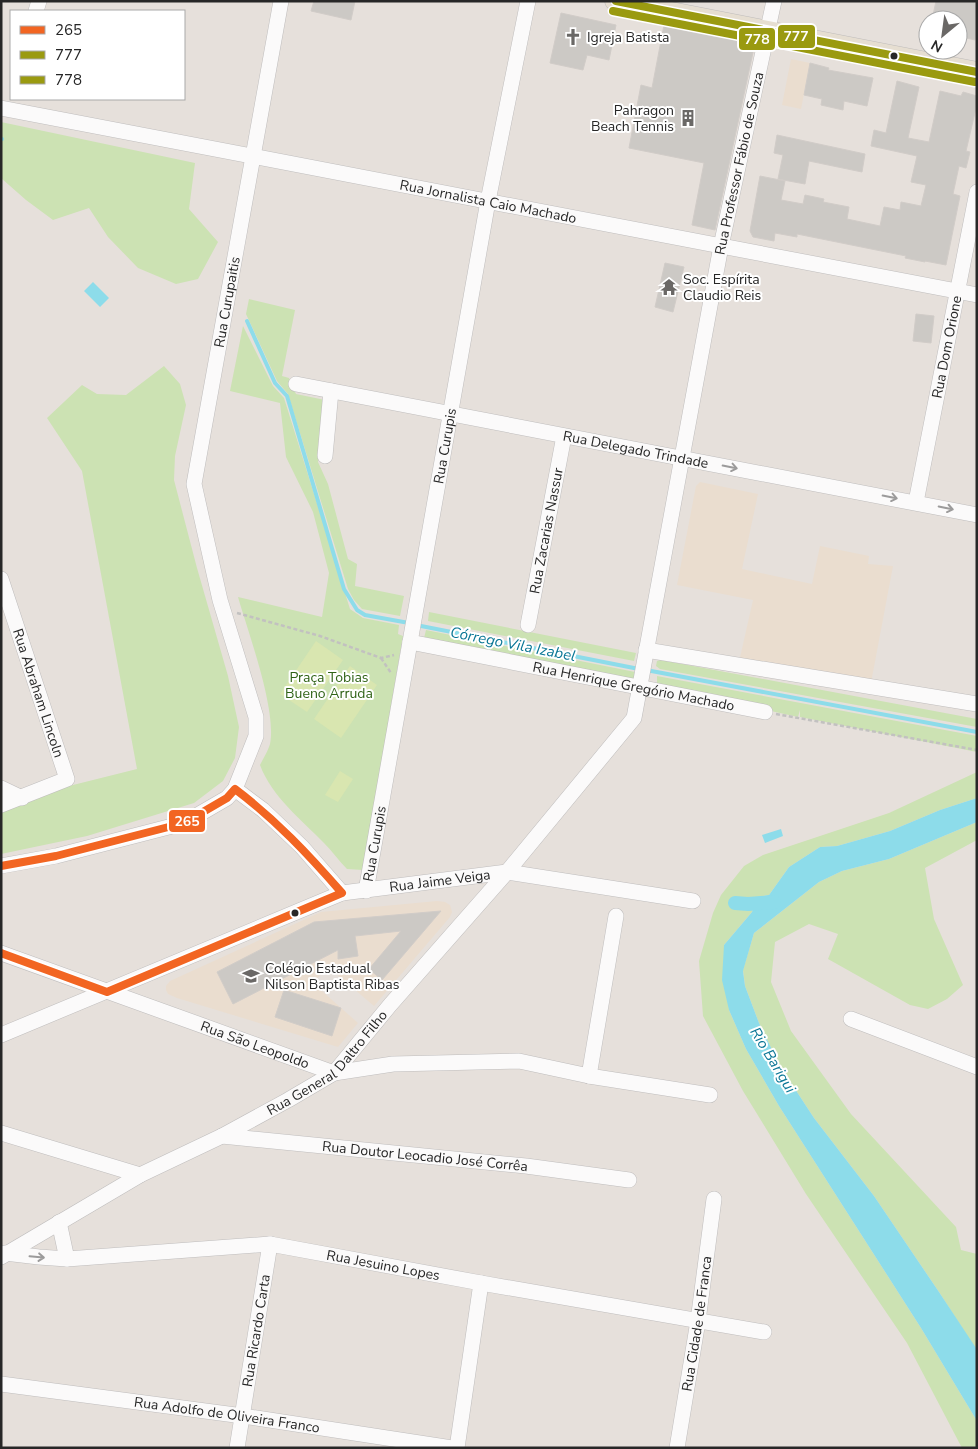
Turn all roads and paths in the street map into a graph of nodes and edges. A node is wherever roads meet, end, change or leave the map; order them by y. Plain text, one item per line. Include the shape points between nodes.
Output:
1 (281, 1) edge
2 (528, 1) edge
3 (614, 1) edge
4 (774, 1) edge
5 (768, 32) junction
6 (977, 72) edge
7 (11, 106) edge
8 (252, 156) junction
9 (977, 192) edge
10 (488, 201) junction
11 (721, 246) junction
12 (958, 291) junction
13 (977, 294) edge
14 (296, 384) dead end
15 (331, 391) junction
16 (451, 414) junction
17 (564, 436) junction
18 (325, 456) dead end
19 (682, 458) junction
20 (916, 502) junction
21 (977, 515) edge
22 (1, 579) edge
23 (221, 604) junction
24 (528, 624) dead end
25 (411, 639) junction
26 (645, 657) junction
27 (640, 684) junction
28 (977, 704) edge
29 (765, 712) joint
30 (977, 750) edge
31 (1, 788) edge
32 (236, 789) junction
33 (22, 798) junction
34 (1, 805) edge
35 (1, 866) edge
36 (507, 872) junction
37 (366, 891) junction
38 (342, 893) junction
39 (694, 901) dead end
40 (616, 916) dead end
41 (1, 953) edge
42 (107, 992) junction
43 (851, 1019) dead end
44 (1, 1035) edge
45 (977, 1067) edge
46 (334, 1073) junction
47 (588, 1076) junction
48 (710, 1095) dead end
49 (1, 1133) edge
50 (222, 1136) junction
51 (140, 1175) junction
52 (629, 1180) dead end
53 (714, 1198) dead end
54 (59, 1222) junction
55 (270, 1244) junction
56 (3, 1254) edge
57 (67, 1258) junction
58 (481, 1283) junction
59 (698, 1321) junction
60 (764, 1332) dead end
61 (1, 1384) edge
62 (243, 1416) junction
63 (237, 1448) edge
64 (452, 1448) edge
65 (457, 1448) edge
66 (677, 1448) edge

1 - 8 street, Rua Curupaitis
2 - 10 street, Rua Curupis
3 - 5 main road
4 - 5 street, Rua Professor Fábio de Souza
5 - 6 main road
5 - 11 street, Rua Professor Fábio de Souza
7 - 8 street, Rua Jornalista Caio Machado
8 - 10 street, Rua Jornalista Caio Machado
8 - 23 street, Rua Curupaitis via 194,484
9 - 12 street, Rua Dom Orione
10 - 11 street, Rua Jornalista Caio Machado
10 - 16 street, Rua Curupis
11 - 12 street, Rua Jornalista Caio Machado
11 - 19 street, Rua Professor Fábio de Souza
12 - 13 street, Rua Jornalista Caio Machado
12 - 20 street, Rua Dom Orione
14 - 15 street, Rua Delegado Trindade
15 - 16 street, Rua Delegado Trindade
15 - 18 street
16 - 17 street, Rua Delegado Trindade
16 - 25 street, Rua Curupis
17 - 19 street, Rua Delegado Trindade
17 - 24 street, Rua Zacarias Nassur
19 -> 20 street, Rua Delegado Trindade
19 - 26 street, Rua Professor Fábio de Souza
20 -> 21 street, Rua Delegado Trindade
22 - 33 street, Rua Abraham Lincoln via 67,779
23 - 25 path via 381,658 402,651
23 - 32 street, Rua Curupaitis via 256,717 256,736
25 - 27 street, Rua Henrique Gregório Machado
25 - 37 street, Rua Curupis
26 - 27 street, Rua General Daltro Filho
26 - 28 street
27 - 29 street, Rua Henrique Gregório Machado via 656,692
27 - 36 street, Rua General Daltro Filho via 634,718
29 - 30 path
31 - 33 street
32 - 35 street via 227,798 184,823 56,856
32 - 38 street via 302,847
33 - 34 street
36 - 37 street, Rua Jaime Veiga
36 - 39 street, Rua Jaime Veiga
36 - 46 street, Rua General Daltro Filho
37 - 38 street, Rua Jaime Veiga
38 - 42 street, Rua Jaime Veiga
40 - 47 street
41 - 42 street, Rua São Leopoldo
42 - 44 street, Rua Jaime Veiga
42 - 46 street, Rua São Leopoldo
43 - 45 street
46 - 47 street, Rua São Leopoldo via 393,1064 519,1061
46 - 50 street, Rua General Daltro Filho
47 - 48 street, Rua São Leopoldo
49 - 51 street
50 - 51 street, Rua General Daltro Filho
50 - 52 street, Rua Doutor Leocadio José Corrêa via 526,1166
51 - 54 street, Rua General Daltro Filho
53 - 59 street, Rua Cidade de Franca
54 - 56 street, Rua General Daltro Filho
54 - 57 street
55 - 57 street, Rua Jesuino Lopes
55 - 58 street, Rua Jesuino Lopes
55 - 62 street, Rua Ricardo Carta
56 -> 57 street, Rua Jesuino Lopes
58 - 59 street, Rua Jesuino Lopes
58 - 65 street
59 - 60 street, Rua Jesuino Lopes
59 - 66 street, Rua Cidade de Franca
61 - 62 street, Rua Adolfo de Oliveira Franco
62 - 63 street, Rua Ricardo Carta
62 - 64 street, Rua Adolfo de Oliveira Franco

